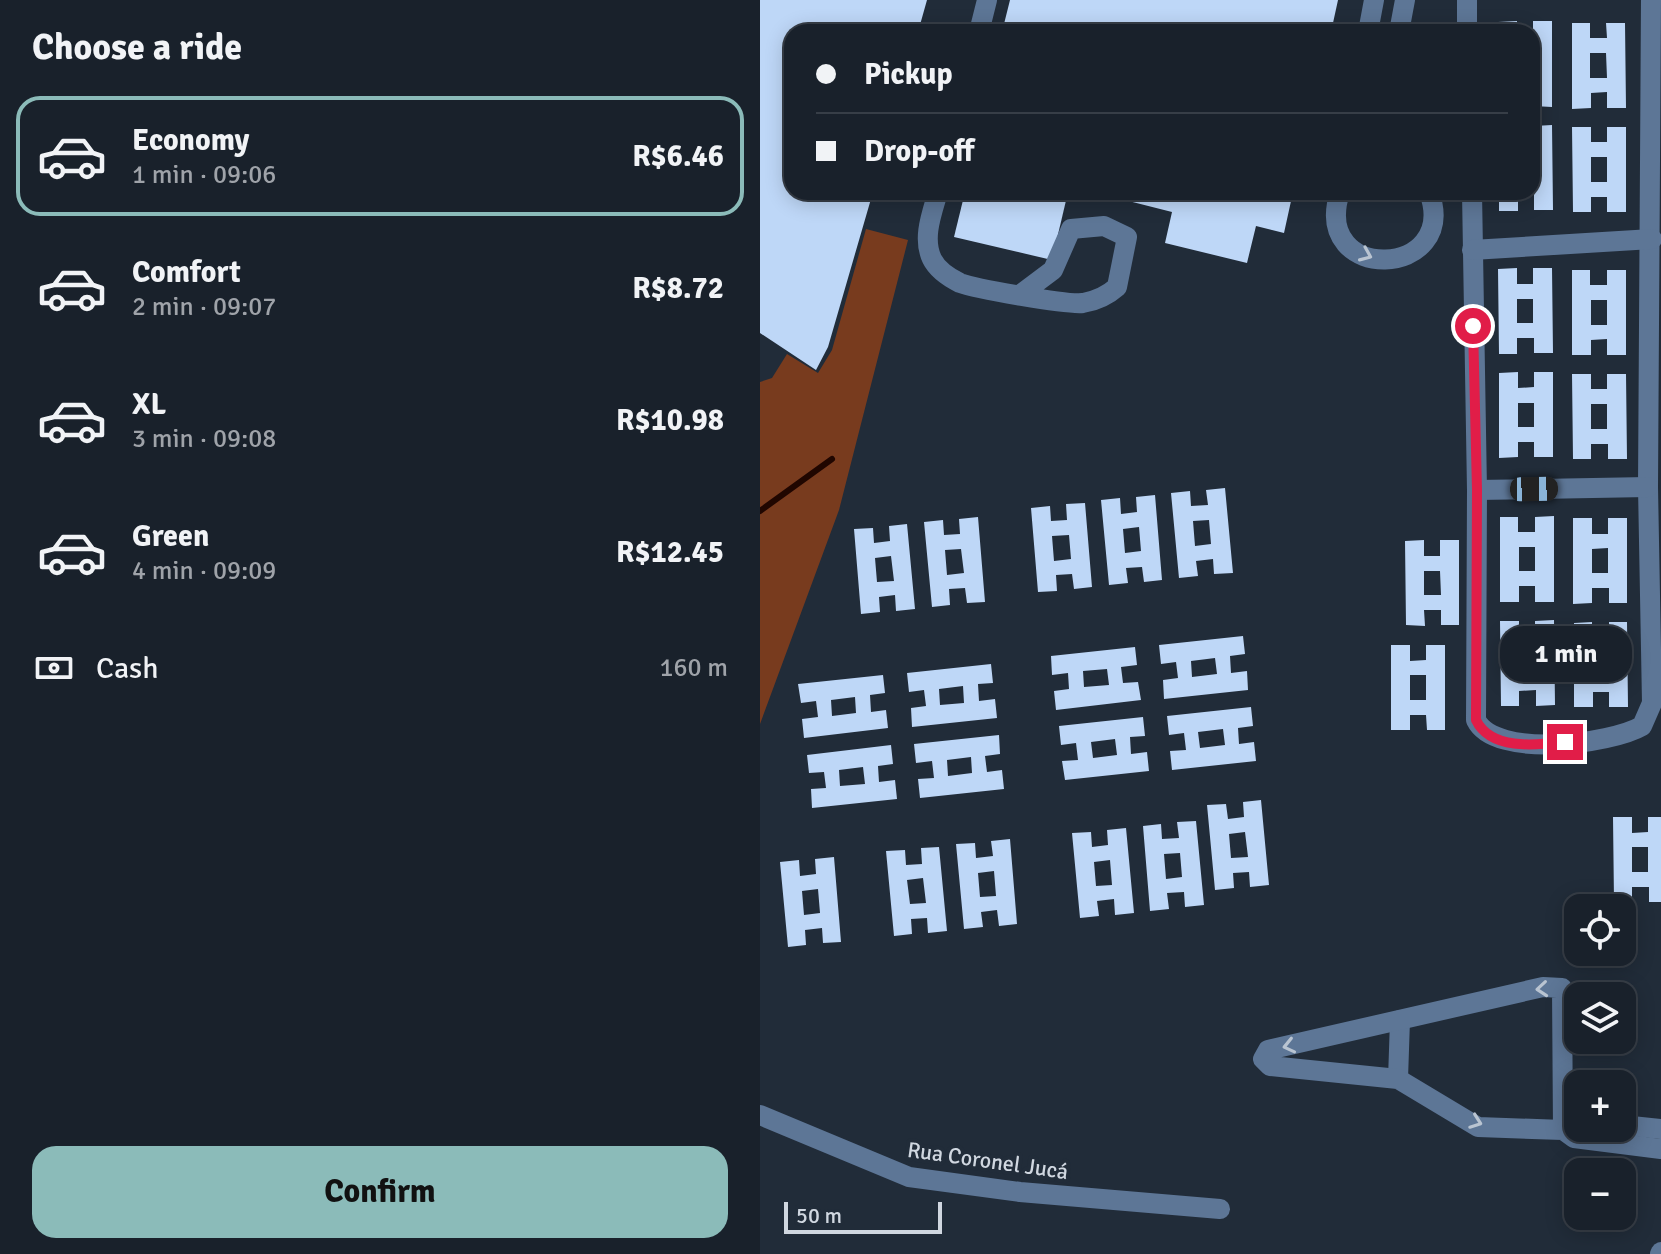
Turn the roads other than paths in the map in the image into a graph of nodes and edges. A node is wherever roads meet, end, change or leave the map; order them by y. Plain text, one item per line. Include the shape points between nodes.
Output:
1 (987, 0) edge
2 (1374, 0) edge
3 (1405, 0) edge
4 (1467, 0) edge
5 (1651, 0) edge
6 (981, 24) edge
7 (1370, 24) edge
8 (1400, 24) edge
9 (1467, 24) edge
10 (936, 200) edge
11 (1339, 200) edge
12 (1430, 200) edge
13 (1472, 200) edge
14 (1652, 239) junction
15 (1472, 250) junction
16 (1021, 294) junction
17 (1648, 487) junction
18 (1477, 490) junction
19 (1400, 1020) junction
20 (1567, 1070) edge
21 (1398, 1079) junction
22 (760, 1115) edge
23 (1564, 1126) edge
24 (1636, 1126) edge
25 (1661, 1129) edge
26 (1606, 1142) edge
27 (1661, 1149) edge
28 (1220, 1209) dead end

1 - 6 street
2 - 7 street
3 - 8 street
4 - 9 street
5 - 14 street
10 - 16 street via 927,243 938,267 973,287
11 -> 12 street via 1336,218 1347,245 1360,255 1391,261 1406,256 1428,234 1433,219
13 - 15 street
14 - 15 street
14 - 17 street
15 - 18 street
16 - 16 street via 1084,303 1108,294 1119,282 1127,237 1104,226 1071,229 1053,270
17 - 18 street
17 - 18 street via 1649,714 1642,726 1615,737 1528,745 1498,740 1476,720
20 -> 19 street via 1562,988 1543,987
19 - 21 street
19 -> 21 street via 1268,1050 1263,1059 1270,1066
21 -> 23 street via 1478,1127
22 - 28 street, Rua Coronel Jucá via 909,1177
24 - 25 street
26 - 27 street

